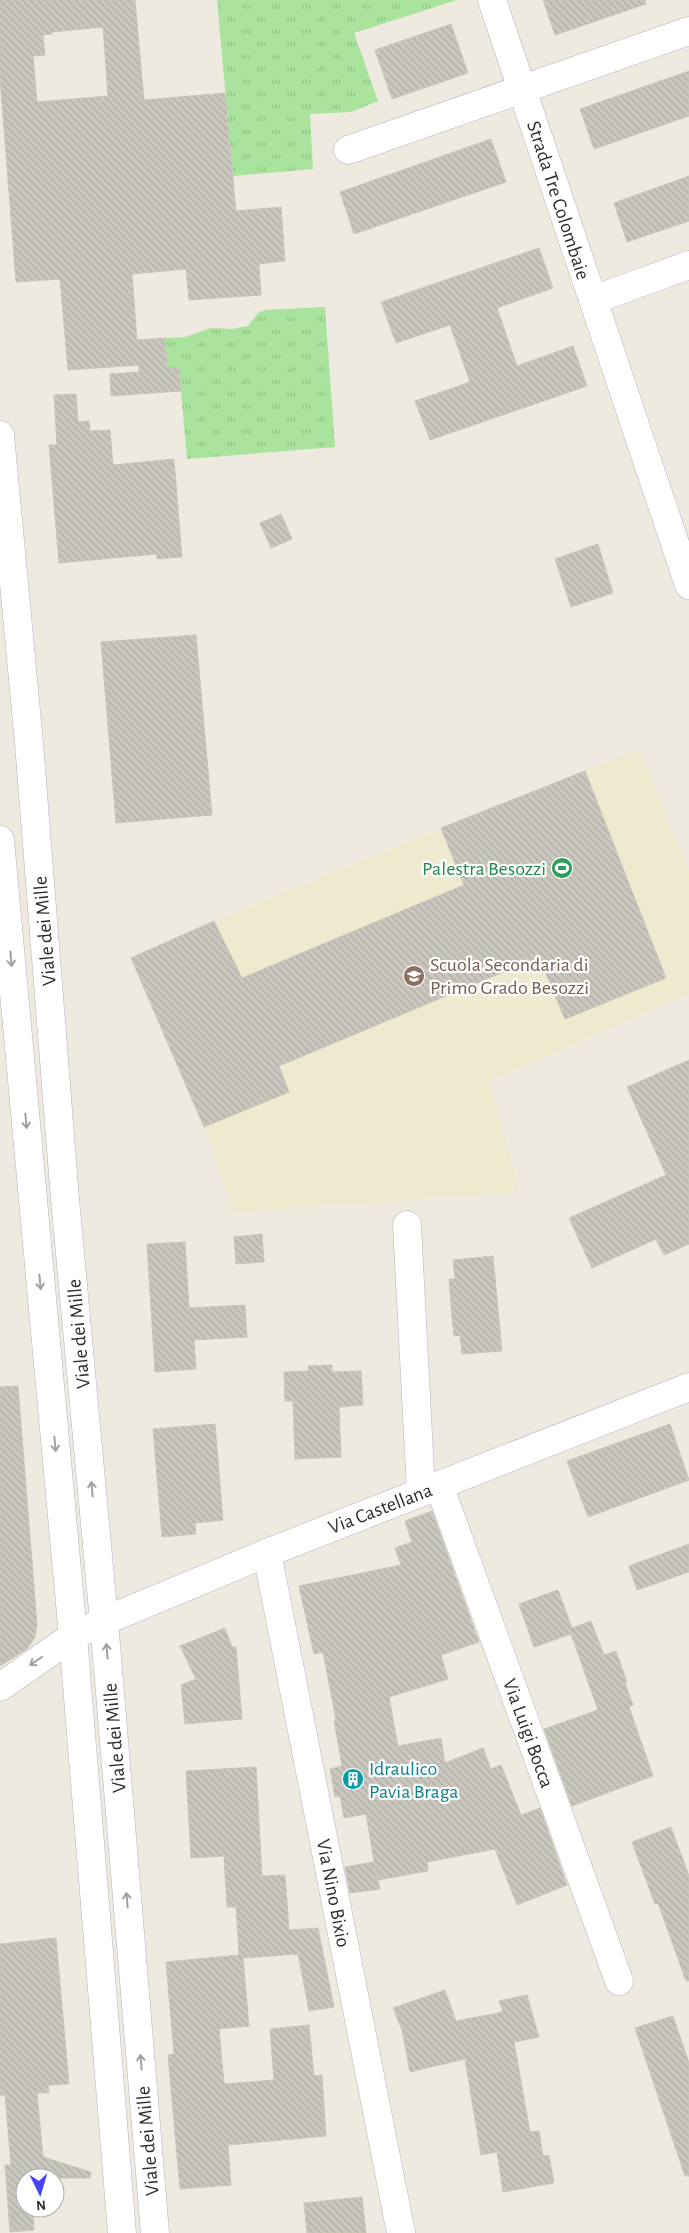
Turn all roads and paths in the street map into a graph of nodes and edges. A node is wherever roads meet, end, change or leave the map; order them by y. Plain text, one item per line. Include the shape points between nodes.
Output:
1 (492, 0) edge
2 (689, 31) edge
3 (522, 89) junction
4 (348, 150) dead end
5 (689, 265) edge
6 (593, 300) junction
7 (0, 435) edge
8 (689, 585) edge
9 (0, 840) edge
10 (407, 1225) dead end
11 (689, 1387) edge
12 (430, 1488) junction
13 (266, 1552) junction
14 (104, 1621) junction
15 (73, 1636) junction
16 (0, 1687) edge
17 (619, 1981) dead end
18 (122, 2233) edge
19 (155, 2233) edge
20 (401, 2233) edge

1 - 3 street, Strada Tre Colombaie
2 - 3 street
3 - 4 street
3 - 6 street, Strada Tre Colombaie
5 - 6 street
6 - 8 street, Strada Tre Colombaie
14 -> 7 street, Viale dei Mille
9 -> 15 street, Viale dei Mille
10 - 12 street, Via Luigi Bocca
11 - 12 street, Via Castellana
12 - 13 street, Via Castellana
12 - 17 street, Via Luigi Bocca
13 - 14 street, Via Castellana
13 - 20 street, Via Nino Bixio
14 - 15 street, Via Castellana
19 -> 14 street, Viale dei Mille
15 -> 16 street, Via Castellana
15 - 18 street, Viale dei Mille

